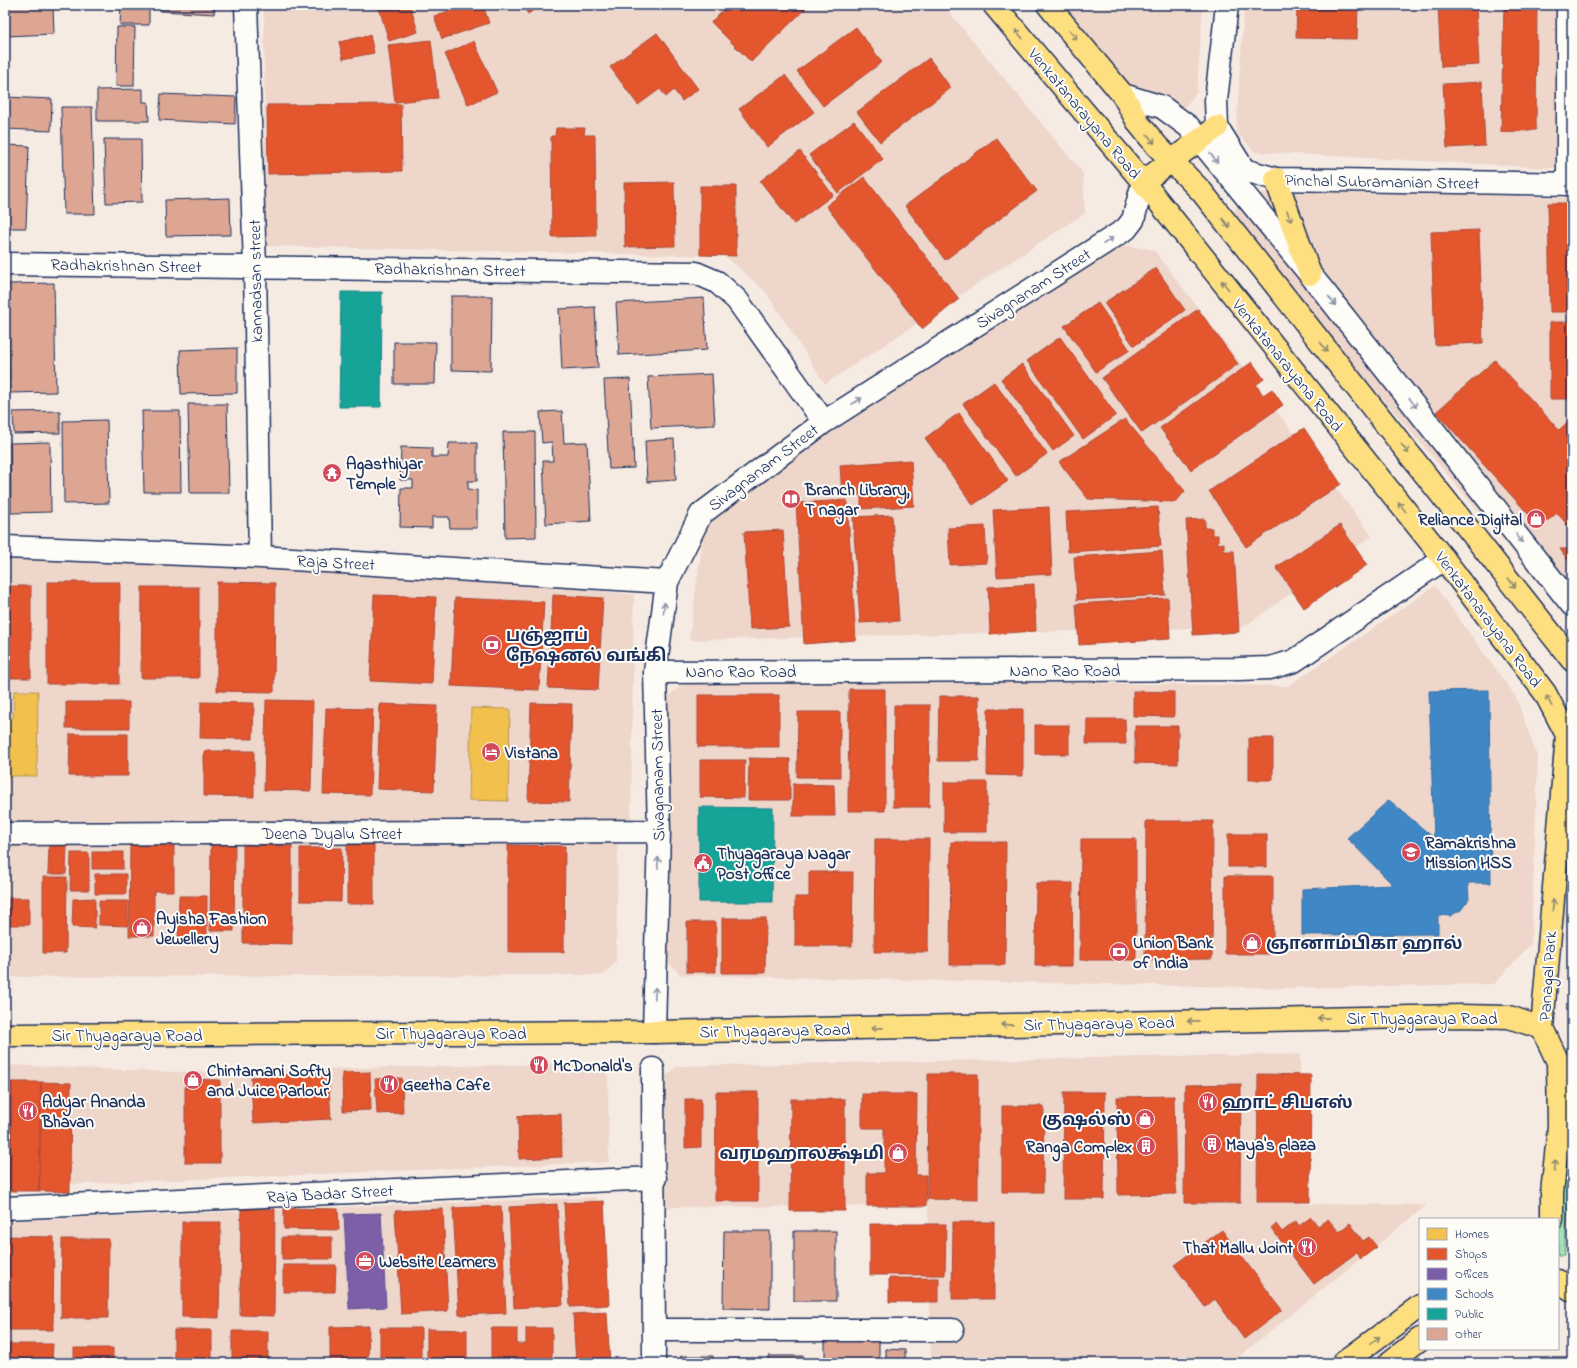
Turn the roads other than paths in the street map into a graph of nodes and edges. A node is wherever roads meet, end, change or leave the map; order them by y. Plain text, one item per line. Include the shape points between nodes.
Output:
1 (246, 5) edge
2 (994, 5) edge
3 (1048, 5) edge
4 (1227, 5) edge
5 (1568, 5) edge
6 (1123, 95) junction
7 (1217, 127) junction
8 (1194, 134) junction
9 (1171, 161) junction
10 (1276, 179) junction
11 (1143, 182) junction
12 (1570, 184) edge
13 (5, 264) edge
14 (255, 267) junction
15 (1310, 274) junction
16 (824, 422) junction
17 (5, 547) edge
18 (260, 557) junction
19 (1444, 559) junction
20 (667, 582) junction
21 (1572, 605) edge
22 (1572, 660) edge
23 (655, 672) junction
24 (1570, 736) edge
25 (659, 831) junction
26 (5, 834) edge
27 (1542, 1028) junction
28 (654, 1032) junction
29 (5, 1035) edge
30 (653, 1069) dead end
31 (655, 1178) junction
32 (1552, 1193) junction
33 (5, 1208) edge
34 (1537, 1218) edge
35 (1552, 1218) edge
36 (1559, 1281) edge
37 (1572, 1290) edge
38 (1419, 1307) edge
39 (654, 1330) junction
40 (952, 1330) dead end
41 (1419, 1340) edge
42 (654, 1363) edge
43 (1343, 1363) edge
44 (1389, 1363) edge

1 - 14 street, kannadsan street
11 -> 2 main road, Venkatanarayana Road
3 -> 6 main road, Venkatanarayana Road
4 - 7 street via 1216,100
5 - 12 street
6 - 8 street via 1162,107
6 -> 9 main road, Venkatanarayana Road via 1139,124
7 - 8 main road
7 - 10 street, Pinchal Subramanian Street via 1244,170
8 - 9 main road
8 -> 15 street
9 - 11 main road
9 -> 22 main road, Venkatanarayana Road via 1207,198
10 - 12 street, Pinchal Subramanian Street
10 -> 15 main road
16 -> 11 street, Sivagnanam Street via 1126,230 1133,220
19 -> 11 main road, Venkatanarayana Road
13 - 14 street, Radhakrishnan Street
14 - 16 street, Radhakrishnan Street via 696,273 717,282 737,300
14 - 18 street, kannadsan street
15 -> 21 street
16 - 20 street, Sivagnanam Street via 701,514
17 - 18 street, Raja Street
18 - 20 street, Raja Street
19 - 23 street, Nano Rao Road via 1294,661 1270,668
24 -> 19 main road, Venkatanarayana Road via 1544,692
23 -> 20 street, Sivagnanam Street
23 - 25 street, Sivagnanam Street
27 -> 24 main road, Panagal Park
25 - 26 street, Deena Dyalu Street
28 -> 25 street, Sivagnanam Street
27 -> 28 main road, Sir Thyagaraya Road via 1509,1017 1461,1016
32 -> 27 main road, Panagal Park via 1559,1126 1558,1062
28 - 29 main road, Sir Thyagaraya Road
30 - 31 street
31 - 33 street, Raja Badar Street
31 - 39 street
32 - 34 main road
32 - 35 main road, Panagal Park
36 - 37 main road
43 -> 38 main road
39 - 40 street
39 - 42 street
41 - 44 main road

